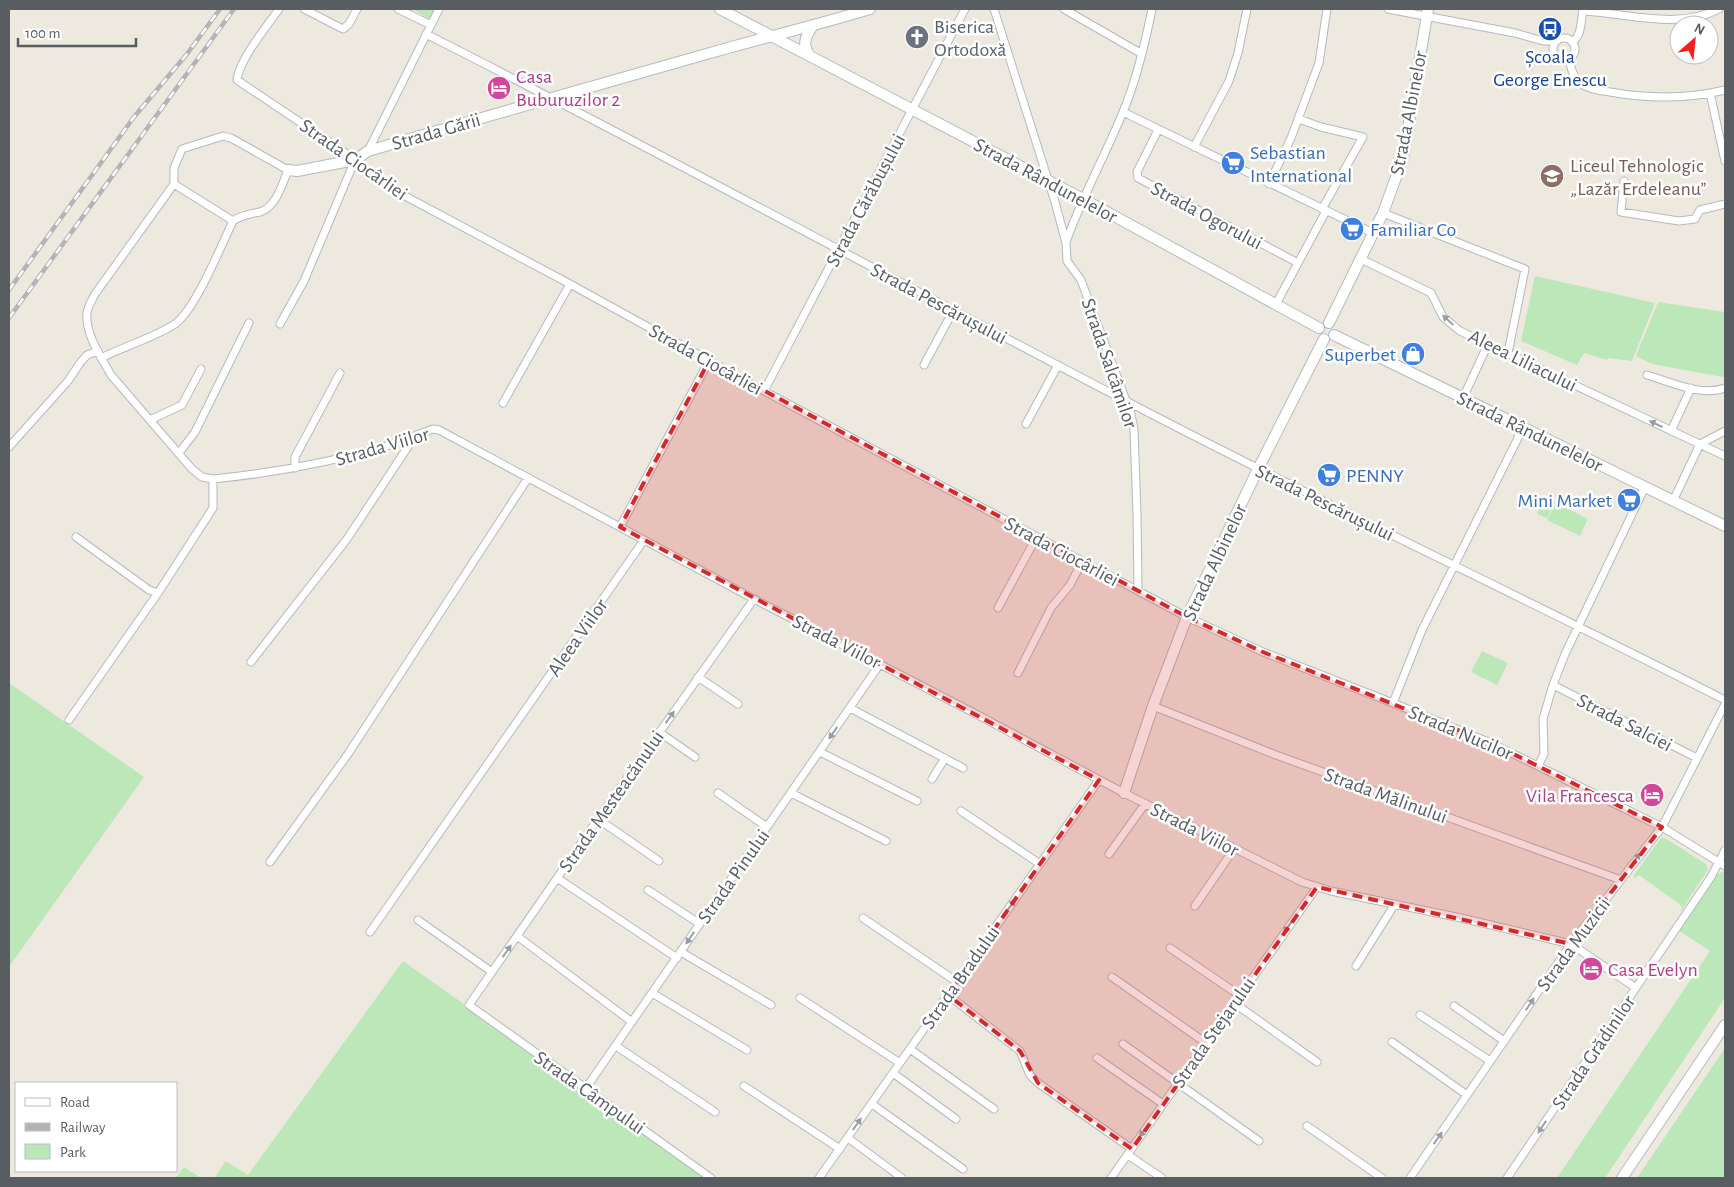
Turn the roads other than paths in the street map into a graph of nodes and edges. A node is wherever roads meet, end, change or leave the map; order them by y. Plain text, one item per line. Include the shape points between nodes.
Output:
1 (279, 9) edge
2 (304, 9) edge
3 (357, 9) edge
4 (398, 9) edge
5 (439, 9) edge
6 (720, 9) edge
7 (870, 9) edge
8 (965, 9) edge
9 (994, 9) edge
10 (1064, 9) edge
11 (1152, 9) edge
12 (1247, 9) edge
13 (1327, 9) edge
14 (1388, 9) edge
15 (1719, 9) edge
16 (1583, 10) edge
17 (1427, 12) edge
18 (430, 25) junction
19 (812, 27) junction
20 (426, 34) junction
21 (771, 35) junction
22 (1556, 41) junction
23 (1572, 42) junction
24 (1142, 54) junction
25 (810, 56) junction
26 (1569, 59) junction
27 (1725, 90) edge
28 (1710, 93) junction
29 (552, 97) junction
30 (912, 110) junction
31 (1123, 112) junction
32 (1298, 121) junction
33 (1721, 123) edge
34 (1158, 130) junction
35 (1194, 147) junction
36 (368, 151) junction
37 (356, 160) junction
38 (1725, 161) edge
39 (288, 170) junction
40 (1049, 181) junction
41 (1624, 181) dead end
42 (174, 184) junction
43 (1269, 184) junction
44 (1083, 199) junction
45 (1725, 204) edge
46 (1324, 210) junction
47 (1383, 213) junction
48 (233, 221) junction
49 (1373, 233) junction
50 (1066, 243) junction
51 (839, 250) junction
52 (1361, 259) junction
53 (1298, 263) junction
54 (570, 284) junction
55 (1276, 304) junction
56 (953, 311) junction
57 (249, 322) dead end
58 (1329, 323) junction
59 (280, 324) dead end
60 (1319, 328) junction
61 (1334, 335) junction
62 (1324, 339) junction
63 (1488, 344) junction
64 (1508, 353) junction
65 (100, 354) junction
66 (708, 361) junction
67 (924, 365) dead end
68 (1058, 365) junction
69 (201, 369) dead end
70 (340, 373) dead end
71 (1647, 375) dead end
72 (1691, 388) junction
73 (1725, 388) edge
74 (764, 391) junction
75 (1463, 398) junction
76 (1126, 401) junction
77 (502, 403) dead end
78 (150, 420) junction
79 (1026, 424) dead end
80 (1523, 428) junction
81 (1671, 431) junction
82 (1725, 431) edge
83 (415, 436) junction
84 (1700, 444) junction
85 (9, 447) edge
86 (179, 453) junction
87 (1725, 456) edge
88 (294, 468) junction
89 (1258, 469) junction
90 (528, 478) junction
91 (213, 479) junction
92 (1645, 487) junction
93 (1673, 501) junction
94 (1725, 526) edge
95 (620, 527) junction
96 (76, 537) dead end
97 (1036, 538) junction
98 (644, 540) junction
99 (1082, 562) junction
100 (1454, 565) junction
101 (1138, 591) junction
102 (158, 593) junction
103 (754, 599) junction
104 (998, 608) dead end
105 (1187, 617) junction
106 (1578, 626) junction
107 (251, 662) dead end
108 (880, 664) junction
109 (1018, 673) dead end
110 (698, 677) junction
111 (1553, 685) junction
112 (1725, 700) edge
113 (1393, 703) junction
114 (738, 704) dead end
115 (1725, 704) edge
116 (1153, 706) junction
117 (850, 708) junction
118 (70, 720) dead end
119 (659, 732) junction
120 (820, 752) junction
121 (695, 757) dead end
122 (945, 758) junction
123 (1697, 758) junction
124 (1538, 766) junction
125 (963, 768) dead end
126 (932, 779) dead end
127 (1099, 780) junction
128 (718, 793) dead end
129 (792, 793) junction
130 (1124, 793) junction
131 (917, 801) dead end
132 (1145, 804) junction
133 (961, 811) dead end
134 (598, 819) junction
135 (767, 827) junction
136 (1662, 827) junction
137 (886, 840) dead end
138 (1234, 849) junction
139 (1725, 850) edge
140 (1109, 854) dead end
141 (660, 861) dead end
142 (270, 862) dead end
143 (1040, 864) junction
144 (1722, 865) edge
145 (557, 878) junction
146 (1620, 880) junction
147 (1317, 887) junction
148 (648, 890) dead end
149 (1395, 904) junction
150 (1195, 906) dead end
151 (863, 918) dead end
152 (418, 920) dead end
153 (700, 924) junction
154 (370, 932) dead end
155 (517, 936) junction
156 (1571, 944) junction
157 (1170, 948) dead end
158 (679, 955) junction
159 (1356, 966) dead end
160 (492, 972) junction
161 (1112, 977) dead end
162 (957, 982) junction
163 (1636, 988) junction
164 (652, 993) junction
165 (948, 996) junction
166 (1239, 996) junction
167 (800, 998) dead end
168 (1234, 1002) junction
169 (470, 1005) joint
170 (771, 1005) dead end
171 (1454, 1006) dead end
172 (1420, 1015) dead end
173 (632, 1022) junction
174 (1725, 1025) edge
175 (1504, 1041) junction
176 (1392, 1042) dead end
177 (1206, 1043) junction
178 (1123, 1044) dead end
179 (616, 1046) junction
180 (910, 1049) junction
181 (746, 1050) dead end
182 (1097, 1058) dead end
183 (1490, 1061) junction
184 (1317, 1062) dead end
185 (900, 1063) junction
186 (894, 1073) junction
187 (1178, 1082) junction
188 (744, 1086) dead end
189 (586, 1088) junction
190 (1468, 1095) junction
191 (872, 1104) junction
192 (1163, 1104) junction
193 (994, 1109) dead end
194 (715, 1112) dead end
195 (956, 1119) dead end
196 (1307, 1126) dead end
197 (848, 1138) junction
198 (1259, 1141) dead end
199 (840, 1148) junction
200 (1130, 1152) junction
201 (963, 1168) dead end
202 (823, 1177) edge
203 (711, 1178) edge
204 (902, 1178) edge
205 (1111, 1178) edge
206 (1162, 1178) edge
207 (1382, 1178) edge
208 (1410, 1178) edge
209 (1508, 1178) edge
210 (1622, 1178) edge

1 - 37 street, Strada Ciocârliei via 248,55 237,80
2 - 3 street via 343,28
4 - 18 street
5 - 18 street
6 - 21 street, Strada Rândunelelor
7 - 19 street, Strada Gării
8 - 30 street, Strada Cărăbușului
9 - 40 street
10 - 24 street
11 - 24 street
12 - 35 street via 1229,82
13 - 32 street via 1318,63
14 - 17 street
15 - 16 street via 1702,16 1664,19
16 - 23 street via 1580,31
17 - 22 street via 1447,21
17 - 47 street, Strada Albinelor via 1403,158
18 - 20 street
19 - 21 street, Strada Gării
19 - 25 street via 805,39
20 - 29 street, Strada Pescărușului
20 - 36 street
21 - 25 street, Strada Rândunelelor
21 - 29 street, Strada Gării
22 - 23 street
22 - 26 street via 1553,47 1556,57
23 - 26 street via 1574,52
24 - 31 street
25 - 30 street, Strada Rândunelelor
26 - 28 street via 1572,73 1586,87 1665,98
27 - 28 street
28 - 33 street
29 - 36 street, Strada Gării
29 - 51 street, Strada Pescărușului
30 - 40 street, Strada Rândunelelor
30 - 51 street, Strada Cărăbușului
31 - 34 street
31 - 44 street
32 - 43 street
32 - 46 street via 1363,137
33 - 38 street
34 - 35 street
34 - 53 street, Strada Ogorului via 1137,172 1138,178
35 - 43 street
36 - 37 street, Strada Gării
37 - 39 street, Strada Gării
37 - 54 street, Strada Ciocârliei via 366,172 390,188
37 - 59 street via 304,281
39 - 42 street via 224,136 182,149 174,168
39 - 48 street via 266,210 240,216
40 - 44 street, Strada Rândunelelor
40 - 50 street
41 - 45 street via 1620,212 1679,221 1695,219 1700,210
42 - 48 street
42 - 65 street via 88,306 88,326
43 - 46 street
44 - 50 street
44 - 55 street, Strada Rândunelelor
46 - 49 street
46 - 53 street
47 - 49 street, Strada Albinelor
47 - 64 street via 1525,269
48 - 65 street via 199,292 182,318 162,330
49 - 52 street, Strada Albinelor
50 - 76 street, Strada Salcâmilor via 1067,261 1081,280
51 - 56 street, Strada Pescărușului
51 - 74 street, Strada Cărăbușului
52 - 58 street, Strada Albinelor
63 -> 52 street, Aleea Liliacului via 1443,317 1431,293
53 - 55 street
54 - 66 street, Strada Ciocârliei
54 - 77 street
55 - 60 street, Strada Rândunelelor
56 - 67 street
56 - 68 street, Strada Pescărușului
57 - 86 street via 195,432
58 - 60 street
58 - 61 street via 1335,329
60 - 62 street via 1318,333
61 - 62 street
61 - 75 street, Strada Rândunelelor
62 - 89 street, Strada Albinelor
63 - 64 street, Aleea Liliacului
63 - 75 street
81 -> 64 street, Aleea Liliacului
65 - 78 street via 112,375
65 - 85 street via 87,355
66 - 74 street, Strada Ciocârliei
66 - 95 street
68 - 76 street, Strada Pescărușului
68 - 79 street
69 - 78 street via 182,405
70 - 88 street via 295,457
71 - 72 street
72 - 73 street via 1715,392
72 - 81 street
74 - 97 street, Strada Ciocârliei
75 - 80 street, Strada Rândunelelor
76 - 89 street, Strada Pescărușului
76 - 101 street, Strada Salcâmilor via 1134,430
78 - 86 street
80 - 92 street, Strada Rândunelelor
80 - 100 street
81 - 84 street, Aleea Liliacului
82 - 84 street
83 - 88 street, Strada Viilor via 346,457
83 - 90 street, Strada Viilor via 439,430
83 - 107 street via 347,539
84 - 87 street, Aleea Liliacului
84 - 93 street
86 - 91 street via 192,469
88 - 91 street, Strada Viilor
89 - 100 street, Strada Pescărușului
89 - 105 street, Strada Albinelor
90 - 95 street, Strada Viilor
90 - 142 street via 348,754
91 - 102 street via 213,508
92 - 93 street, Strada Rândunelelor
92 - 106 street, Strada Salciei
93 - 94 street, Strada Rândunelelor
95 - 98 street, Strada Viilor
96 - 102 street via 149,590
97 - 99 street, Strada Ciocârliei
97 - 104 street
98 - 103 street, Strada Viilor
98 - 154 street, Aleea Viilor
99 - 101 street, Strada Ciocârliei
99 - 109 street via 1070,585 1051,608
100 - 106 street, Strada Pescărușului
100 - 113 street via 1422,630
101 - 105 street, Strada Ciocârliei
102 - 118 street
103 - 108 street, Strada Viilor
103 - 110 street, Strada Mesteacănului
105 - 113 street, Strada Nucilor via 1264,652
105 - 116 street, Strada Albinelor
106 - 111 street, Strada Salciei
106 - 112 street, Strada Pescărușului
108 - 117 street, Strada Pinului
108 - 127 street, Strada Viilor
110 - 114 street
119 -> 110 street, Strada Mesteacănului
111 - 123 street, Strada Salciei
111 - 124 street, Strada Salciei via 1543,718 1544,754
113 - 124 street, Strada Nucilor
115 - 123 street, Strada Muzicii
116 - 130 street, Strada Albinelor
116 - 146 street, Strada Mălinului via 1276,755
117 -> 120 street, Strada Pinului
117 - 122 street
119 - 121 street
119 - 134 street, Strada Mesteacănului
120 - 129 street, Strada Pinului
120 - 131 street
122 - 125 street
122 - 126 street
123 - 136 street, Strada Muzicii
124 - 136 street, Strada Nucilor
127 - 130 street, Strada Viilor
127 - 143 street, Strada Bradului
128 - 135 street
129 - 135 street, Strada Pinului
129 - 137 street
130 - 132 street, Strada Viilor
132 - 138 street, Strada Viilor
132 - 140 street
133 - 143 street
134 - 141 street
134 - 145 street, Strada Mesteacănului
135 - 153 street, Strada Pinului
136 - 144 street, Strada Nucilor
146 -> 136 street, Strada Muzicii
138 - 147 street, Strada Viilor
138 - 150 street
139 - 144 street, Strada Grădinilor
162 -> 143 street, Strada Bradului
144 - 163 street, Strada Grădinilor
145 - 155 street, Strada Mesteacănului
145 - 158 street
146 - 156 street, Strada Muzicii
147 - 149 street, Strada Viilor
147 -> 166 street, Strada Stejarului
148 - 153 street
149 - 156 street, Strada Viilor
149 - 159 street
151 - 162 street
152 - 160 street
153 -> 158 street, Strada Pinului
160 -> 155 street, Strada Mesteacănului
155 - 173 street
156 - 163 street, Strada Viilor
175 -> 156 street, Strada Muzicii
157 - 166 street
158 - 164 street, Strada Pinului
158 - 170 street
160 - 169 street, Strada Mesteacănului
161 - 177 street
162 - 165 street, Strada Bradului
163 -> 209 street, Strada Grădinilor
164 - 173 street, Strada Pinului
164 - 181 street
165 - 180 street, Strada Bradului
165 - 200 street via 1020,1051 1030,1075 1038,1083
166 - 168 street, Strada Stejarului
167 - 185 street
168 - 177 street, Strada Stejarului
168 - 184 street
169 - 189 street, Strada Câmpului
171 - 175 street
172 - 183 street
173 - 179 street, Strada Pinului
174 - 210 street
175 - 183 street, Strada Muzicii
176 - 190 street
177 - 187 street, Strada Stejarului
178 - 187 street
179 - 189 street, Strada Pinului
179 - 194 street
180 - 185 street, Strada Bradului
180 - 193 street
182 - 192 street
183 - 190 street, Strada Muzicii
185 - 186 street, Strada Bradului
186 - 191 street, Strada Bradului
186 - 195 street
187 - 192 street, Strada Stejarului
187 - 198 street
188 - 199 street
189 - 203 street, Strada Câmpului
208 -> 190 street, Strada Muzicii
197 -> 191 street, Strada Bradului
191 - 201 street
192 -> 200 street, Strada Stejarului
196 - 207 street
197 - 199 street, Strada Bradului
197 - 204 street
199 - 202 street, Strada Bradului
200 - 205 street, Strada Stejarului
200 - 206 street

